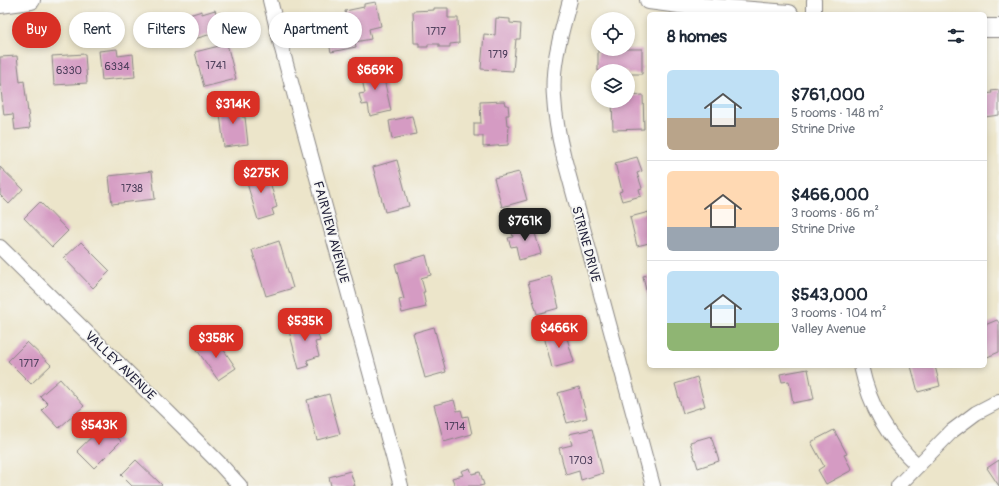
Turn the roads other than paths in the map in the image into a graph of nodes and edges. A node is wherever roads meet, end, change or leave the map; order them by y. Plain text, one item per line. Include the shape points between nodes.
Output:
1 (31, 0) edge
2 (270, 0) edge
3 (570, 0) edge
4 (649, 0) edge
5 (814, 0) edge
6 (0, 4) edge
7 (764, 12) edge
8 (814, 12) edge
9 (987, 28) edge
10 (999, 28) edge
11 (0, 247) edge
12 (862, 368) edge
13 (999, 401) edge
14 (918, 466) junction
15 (240, 486) edge
16 (401, 486) edge
17 (653, 486) edge
18 (898, 486) edge

1 - 6 street
2 - 16 street, FAIRVIEW AVENUE
3 - 17 street, STRINE DRIVE via 555,69 553,96 557,127
4 - 7 street
5 - 8 street
9 - 10 street
11 - 15 street, VALLEY AVENUE
12 - 14 street via 875,410 888,433
13 - 14 street via 976,413 952,432
14 - 18 street

